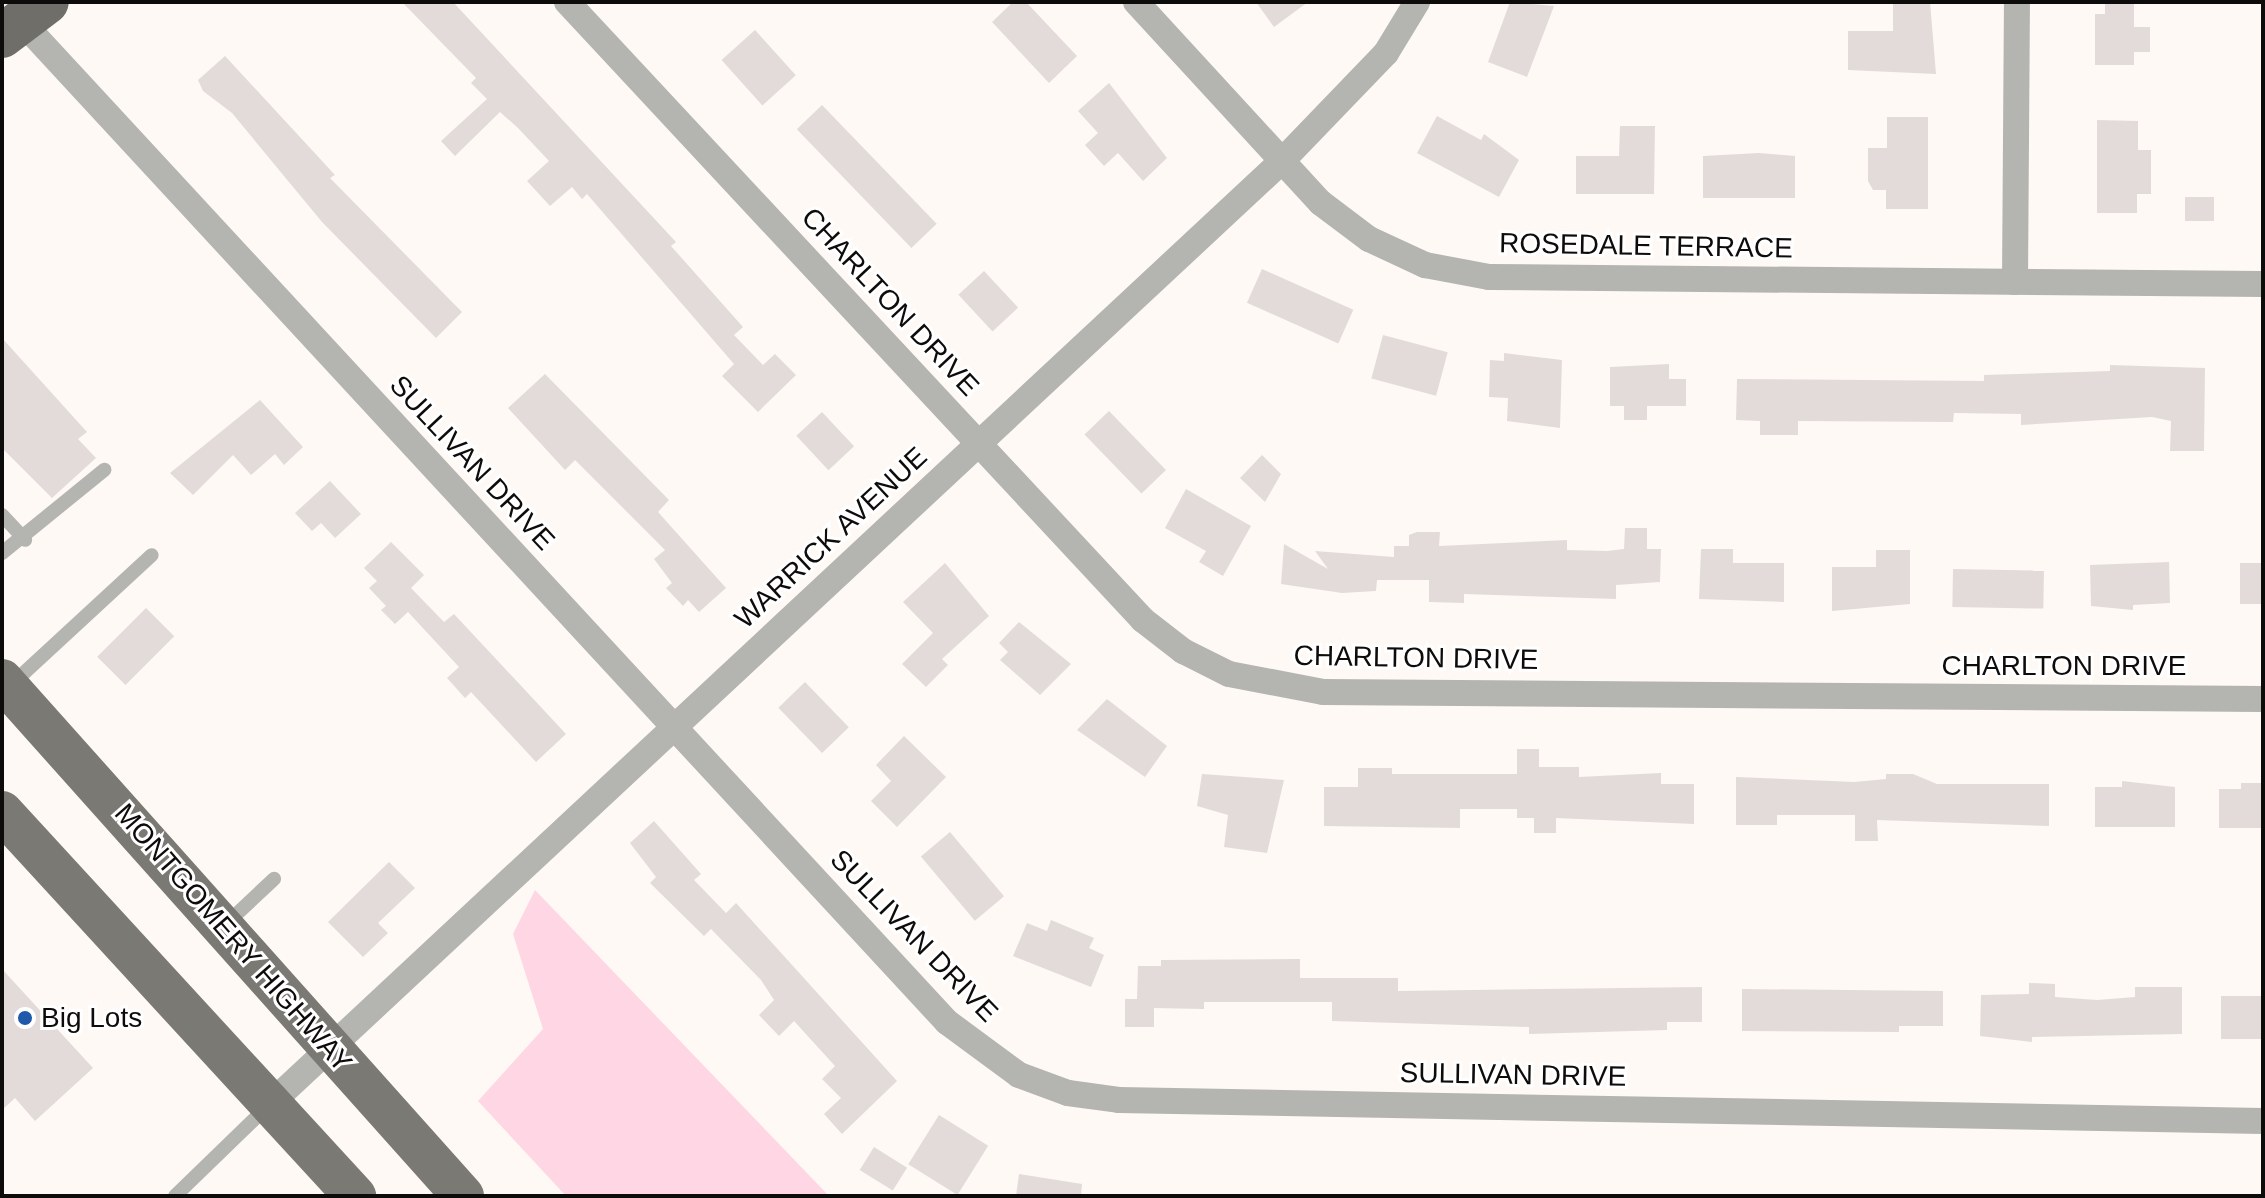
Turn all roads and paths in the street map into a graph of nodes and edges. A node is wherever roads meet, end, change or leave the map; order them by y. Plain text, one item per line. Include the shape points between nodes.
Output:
1 (567, 2) edge
2 (1136, 2) edge
3 (1417, 2) edge
4 (2017, 2) edge
5 (23, 20) edge
6 (1282, 161) junction
7 (2015, 282) junction
8 (2263, 284) edge
9 (979, 445) junction
10 (104, 470) dead end
11 (2, 515) edge
12 (25, 540) junction
13 (2, 553) edge
14 (152, 555) dead end
15 (5, 683) edge
16 (2263, 699) edge
17 (674, 728) junction
18 (2, 812) edge
19 (274, 879) dead end
20 (220, 929) junction
21 (331, 1050) junction
22 (270, 1104) junction
23 (2263, 1121) edge
24 (175, 1196) edge
25 (355, 1196) edge
26 (463, 1196) edge

1 - 9 street, CHARLTON DRIVE
2 - 6 street, ROSEDALE TERRACE
3 - 6 street, WARRICK AVENUE via 1386,53
4 - 7 street
5 - 17 street, SULLIVAN DRIVE
6 - 7 street, ROSEDALE TERRACE via 1321,203 1369,239 1457,273
6 - 9 street, WARRICK AVENUE
7 - 8 street, ROSEDALE TERRACE
9 - 16 street, CHARLTON DRIVE via 1162,637 1205,664 1259,684 1323,692
9 - 17 street, WARRICK AVENUE
10 - 12 lane
11 - 12 lane
12 - 13 lane
14 - 15 lane
15 - 20 main road, MONTGOMERY HIGHWAY
17 - 21 street, WARRICK AVENUE
17 - 23 street, SULLIVAN DRIVE via 947,1022 993,1060 1068,1093 1135,1100
18 - 22 main road
19 - 20 lane
20 - 21 main road, MONTGOMERY HIGHWAY
21 - 22 street, WARRICK AVENUE
21 - 26 main road, MONTGOMERY HIGHWAY
22 - 24 lane
22 - 25 main road

